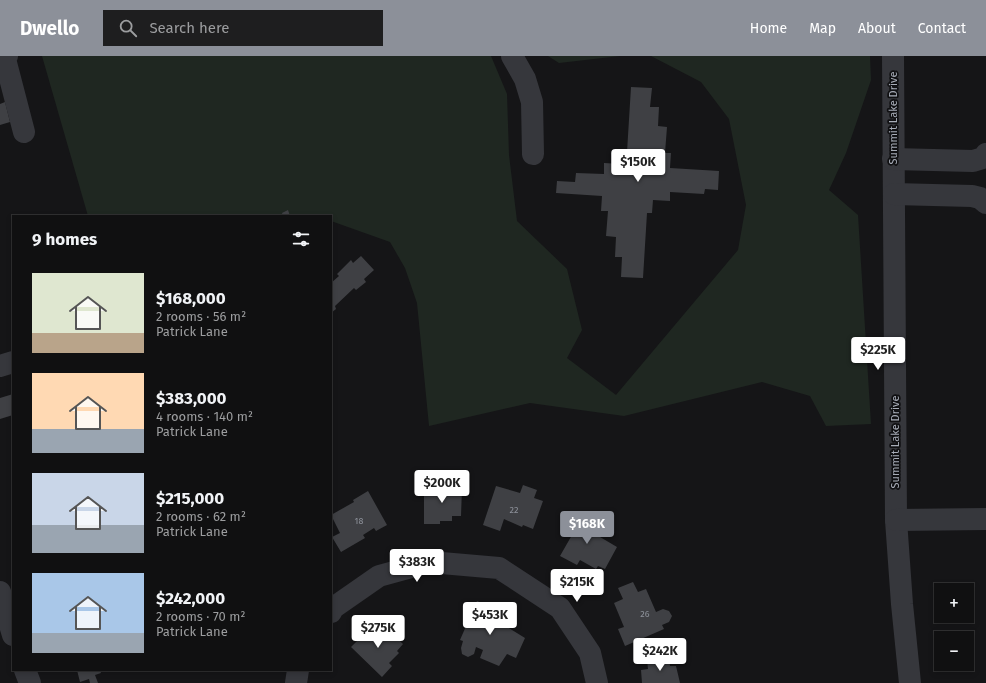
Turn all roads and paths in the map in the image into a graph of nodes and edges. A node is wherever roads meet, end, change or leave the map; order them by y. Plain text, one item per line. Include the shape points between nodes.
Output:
1 (512, 56) edge
2 (893, 56) edge
3 (4, 58) edge
4 (24, 132) dead end
5 (533, 154) dead end
6 (986, 154) edge
7 (893, 159) junction
8 (894, 194) junction
9 (986, 202) edge
10 (12, 362) edge
11 (0, 366) edge
12 (986, 519) edge
13 (896, 520) junction
14 (0, 592) edge
15 (332, 610) edge
16 (8, 633) edge
17 (25, 671) edge
18 (298, 671) edge
19 (30, 683) edge
20 (296, 683) edge
21 (597, 683) edge
22 (910, 683) edge

1 - 5 street via 525,79 532,102
2 - 7 street, Summit Lake Drive
3 - 4 street
6 - 7 street via 983,158 973,161
7 - 8 street, Summit Lake Drive
8 - 9 street via 972,196
8 - 13 street, Summit Lake Drive
10 - 11 street
12 - 13 street
13 - 22 street, Summit Lake Drive
14 - 16 street
15 - 21 street via 379,576 430,562 499,568 560,608 590,653
17 - 19 street
18 - 20 street

